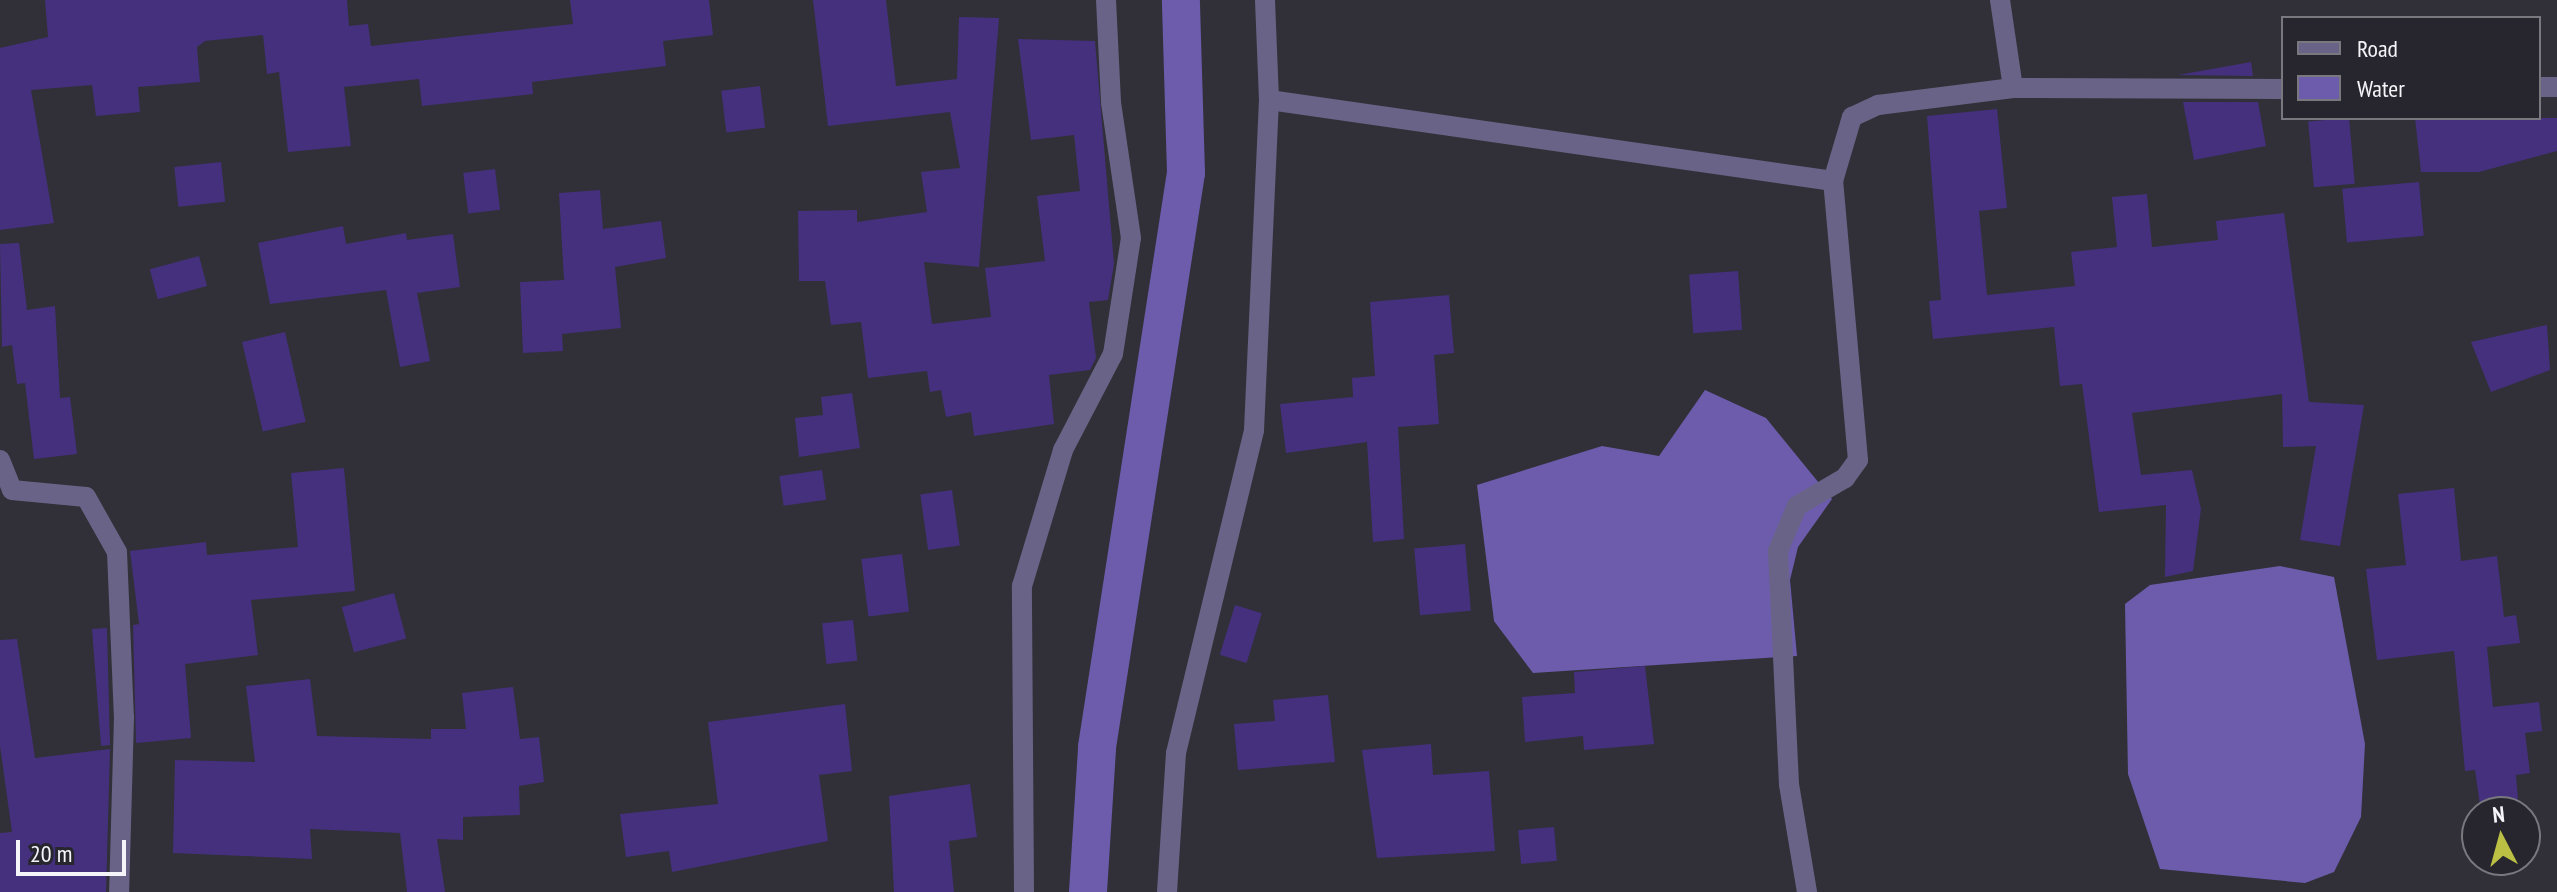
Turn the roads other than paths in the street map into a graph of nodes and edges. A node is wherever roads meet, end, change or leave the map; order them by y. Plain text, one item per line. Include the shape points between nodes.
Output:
1 (1106, 0) edge
2 (1265, 0) edge
3 (2000, 0) edge
4 (2013, 88) junction
5 (2281, 89) edge
6 (1269, 100) junction
7 (1833, 181) junction
8 (0, 460) edge
9 (6, 490) edge
10 (119, 892) edge
11 (1024, 892) edge
12 (1167, 892) edge
13 (1807, 892) edge

1 - 11 street via 1131,238 1113,354 1063,450 1022,586
2 - 6 street
3 - 4 street
4 - 5 street
4 - 7 street via 1878,105 1852,117
6 - 7 street
6 - 12 street via 1254,430 1176,753
7 - 13 street via 1858,460 1845,478 1797,506 1778,551 1789,784
8 - 9 street
9 - 10 street via 86,497 117,552 124,717

